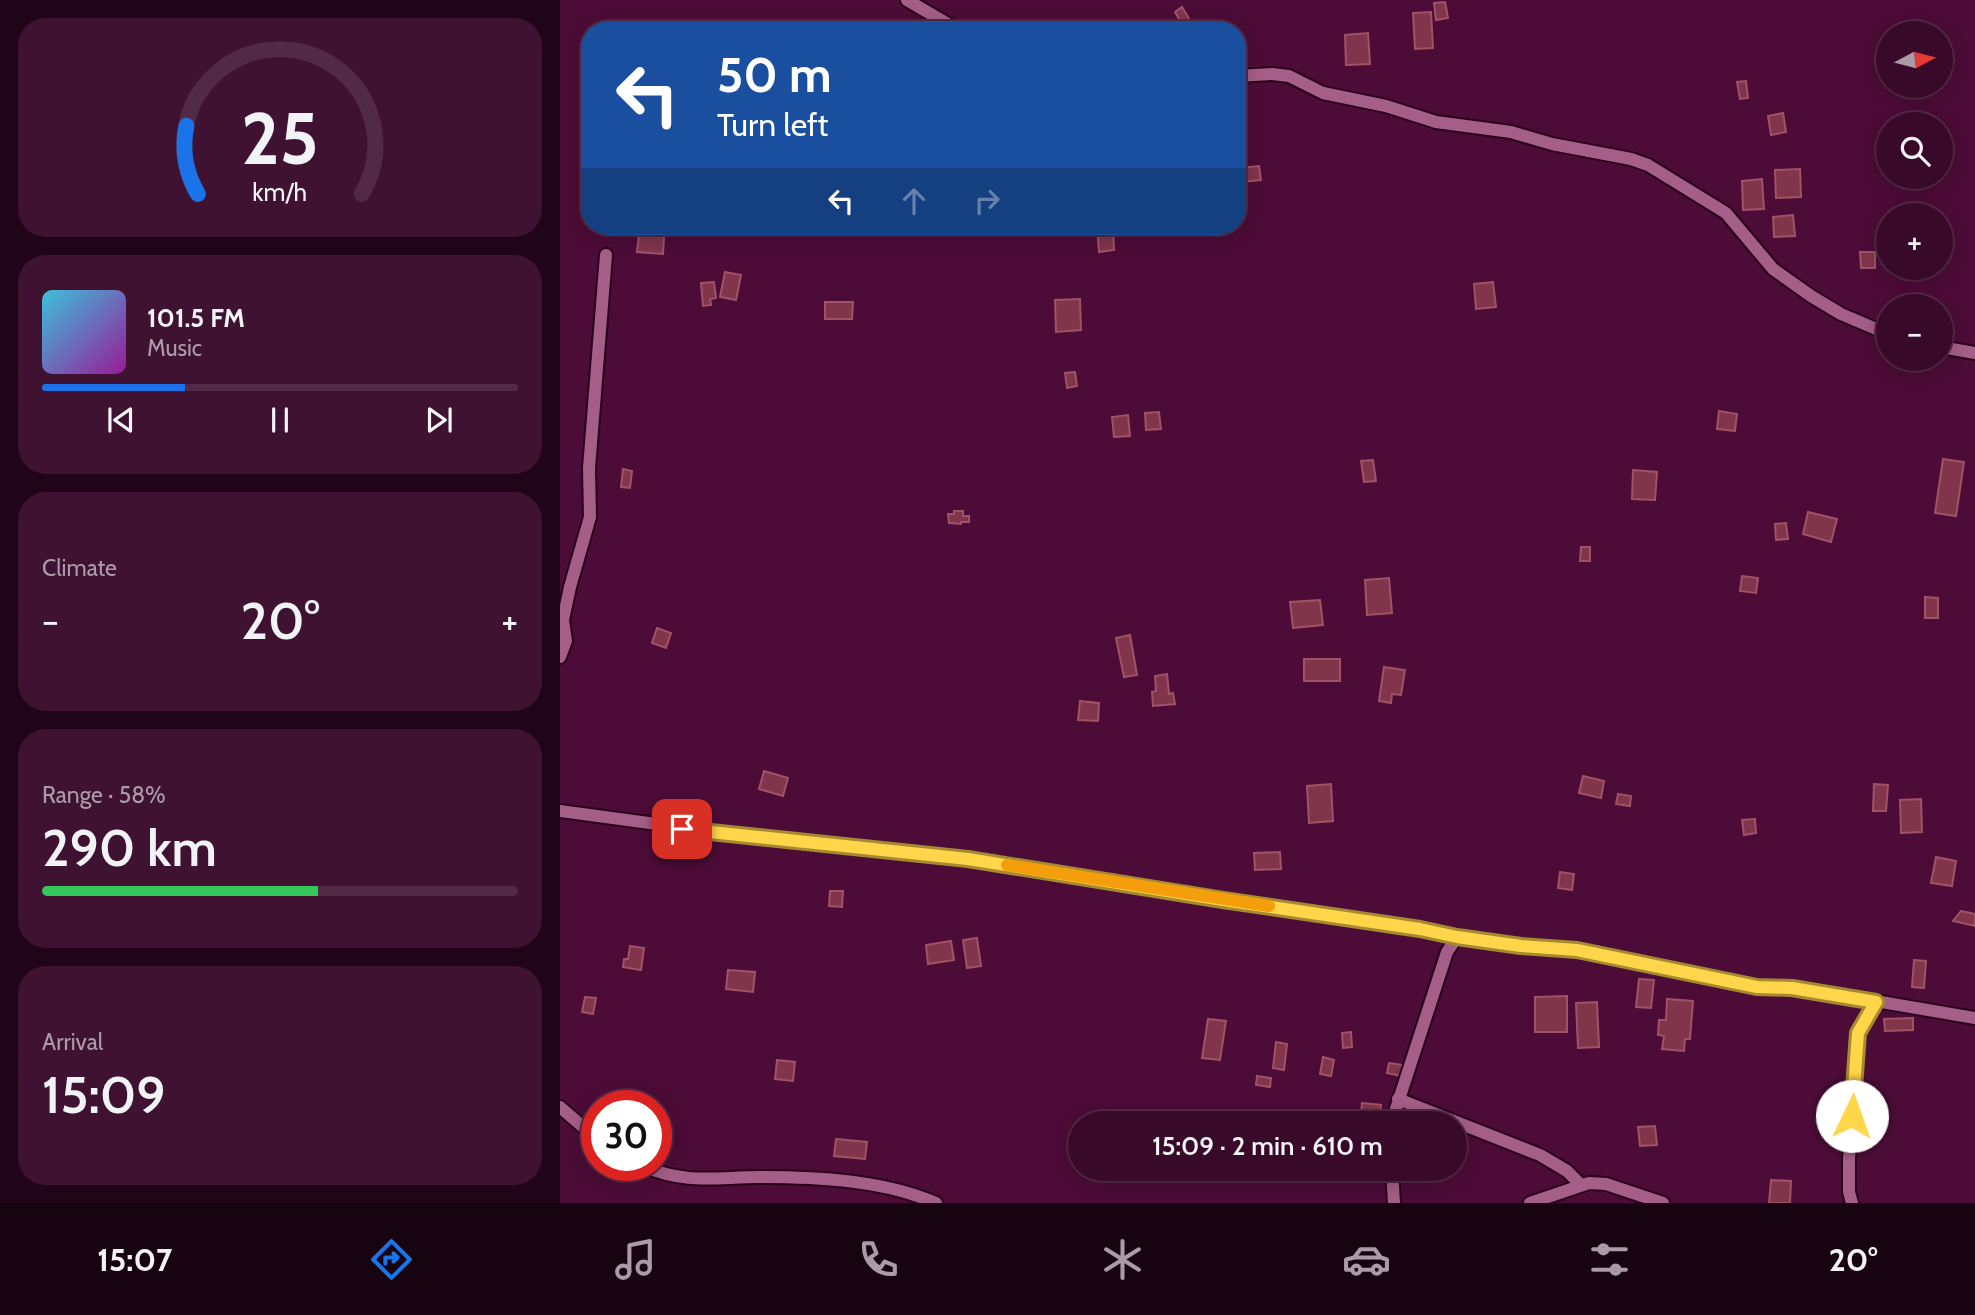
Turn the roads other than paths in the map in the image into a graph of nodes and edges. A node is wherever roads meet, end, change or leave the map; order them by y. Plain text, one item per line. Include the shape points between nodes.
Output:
1 (907, 0) edge
2 (943, 21) edge
3 (1246, 75) edge
4 (606, 256) dead end
5 (1876, 329) edge
6 (1953, 349) edge
7 (1975, 353) edge
8 (560, 657) edge
9 (560, 811) edge
10 (1457, 937) junction
11 (1876, 1002) junction
12 (1975, 1018) edge
13 (1398, 1099) junction
14 (560, 1107) edge
15 (1395, 1111) edge
16 (581, 1125) edge
17 (672, 1174) edge
18 (1393, 1181) edge
19 (1581, 1185) junction
20 (936, 1203) edge
21 (1394, 1203) edge
22 (1530, 1203) edge
23 (1663, 1203) edge
24 (1852, 1203) edge

1 - 2 street
3 - 5 street via 1289,76 1323,93 1436,122 1511,132 1648,165 1726,213 1773,269 1841,314
4 - 8 street via 590,517 570,587 563,620 566,641
6 - 7 street
9 - 10 street via 768,839 968,859
10 - 11 street via 1577,950 1757,987
10 - 13 street via 1447,952
11 - 12 street
11 - 24 street via 1858,1033 1849,1159
13 - 15 street
13 - 19 street via 1540,1155
14 - 16 street
17 - 20 street via 693,1180 785,1178 877,1186
18 - 21 street
19 - 22 street
19 - 23 street via 1606,1184

